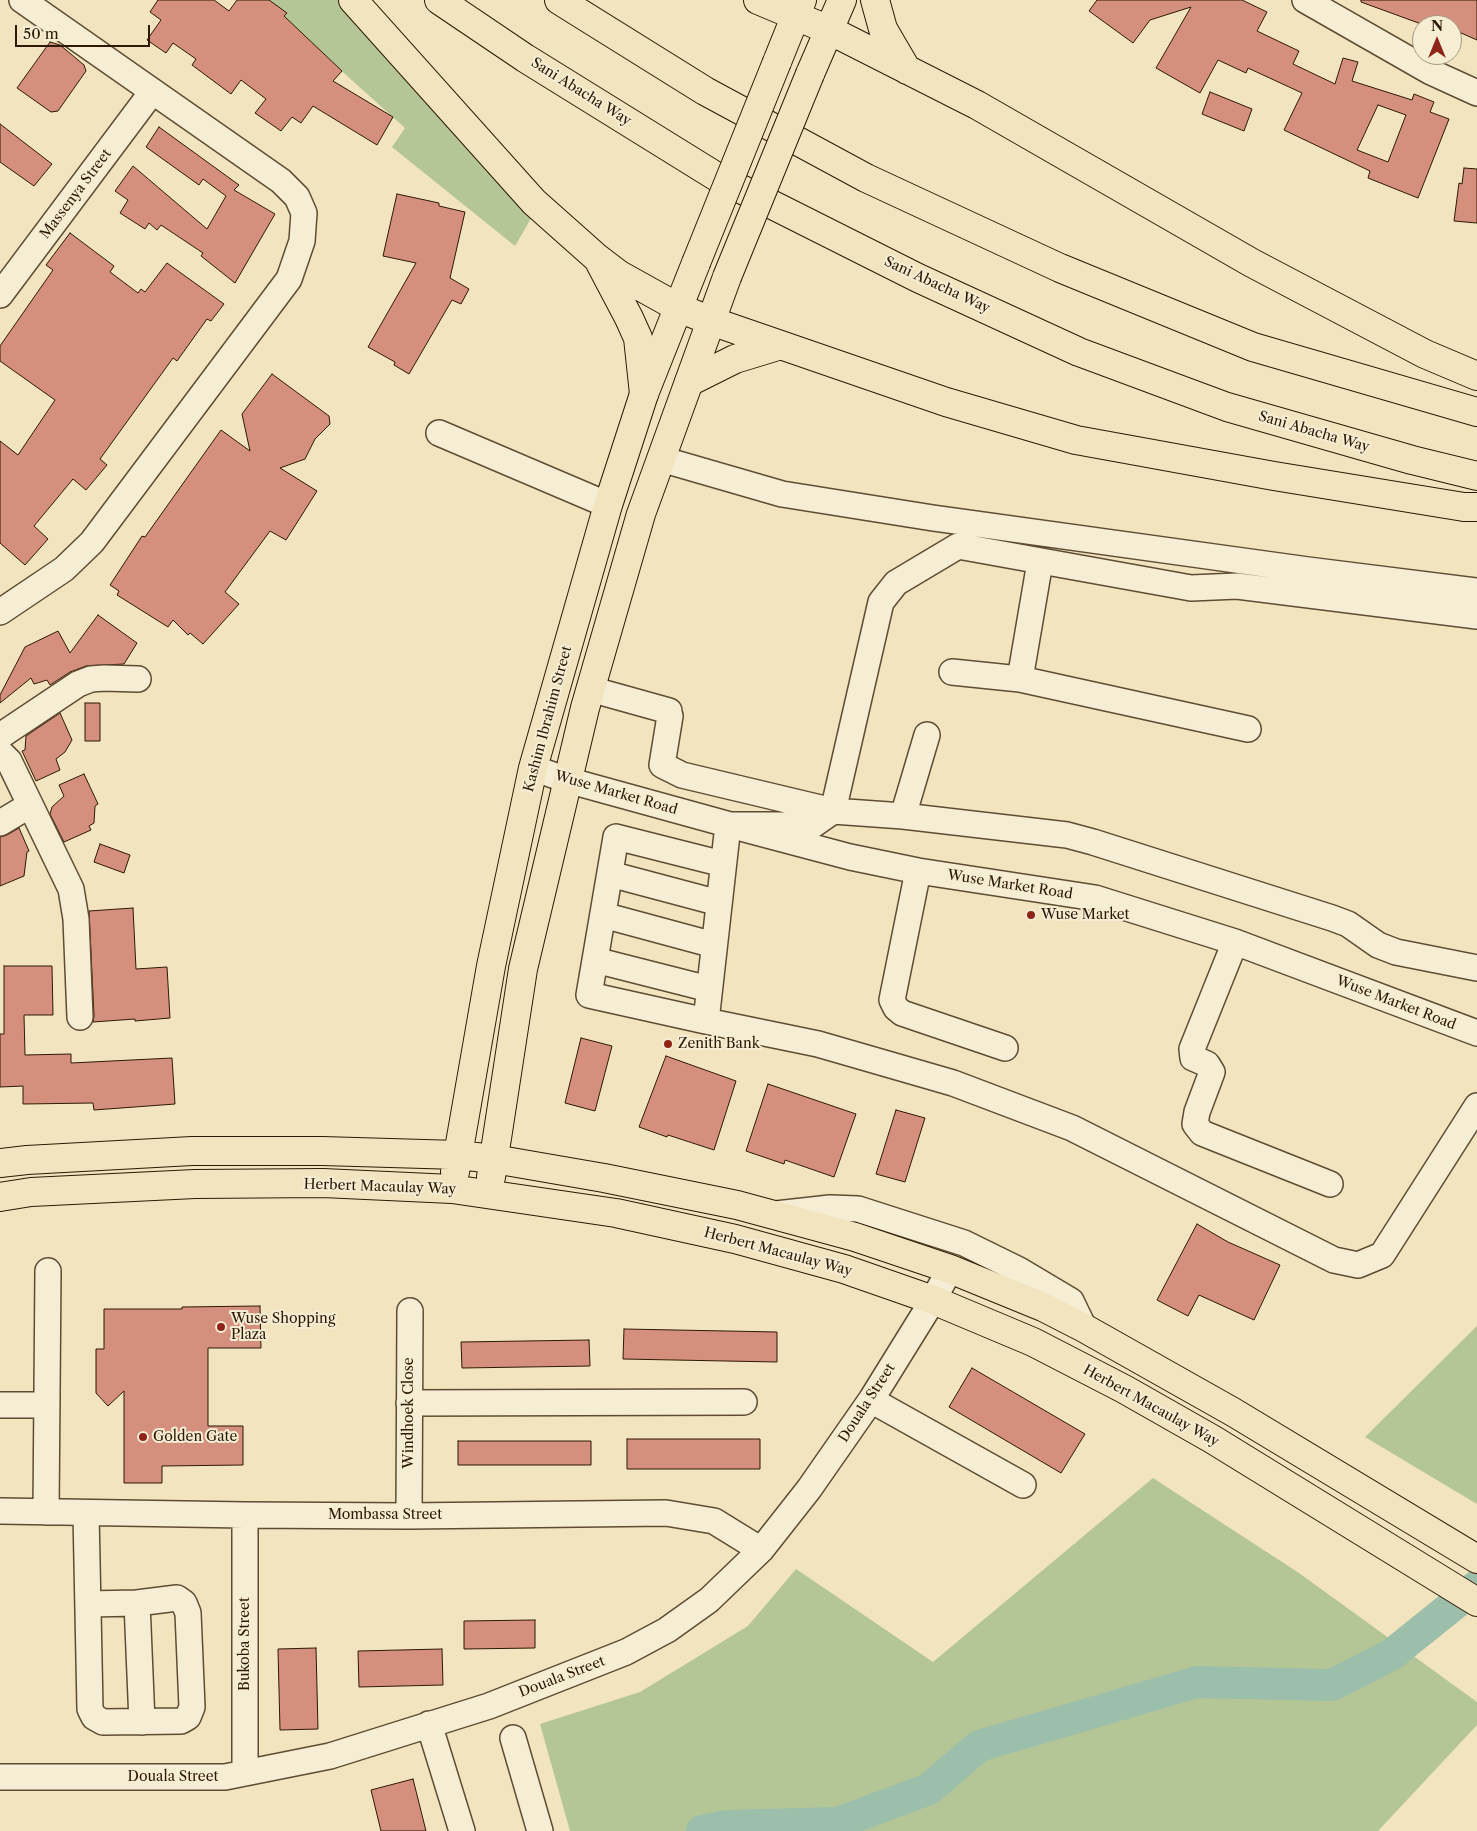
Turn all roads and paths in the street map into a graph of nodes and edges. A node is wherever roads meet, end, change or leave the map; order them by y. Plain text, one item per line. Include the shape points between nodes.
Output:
1 (22, 0) edge
2 (353, 0) edge
3 (439, 0) edge
4 (559, 0) edge
5 (758, 0) edge
6 (842, 0) edge
7 (875, 0) edge
8 (1305, 0) edge
9 (799, 8) edge
10 (829, 30) junction
11 (907, 70) junction
12 (152, 92) junction
13 (1477, 93) edge
14 (597, 258) junction
15 (0, 295) edge
16 (679, 308) junction
17 (711, 322) junction
18 (781, 345) junction
19 (1477, 376) edge
20 (689, 382) junction
21 (644, 394) junction
22 (1477, 412) edge
23 (439, 434) dead end
24 (661, 460) junction
25 (1477, 476) edge
26 (608, 505) junction
27 (1477, 507) edge
28 (1040, 562) junction
29 (1477, 591) edge
30 (0, 612) edge
31 (1477, 616) edge
32 (952, 672) dead end
33 (138, 679) dead end
34 (1020, 679) junction
35 (590, 689) junction
36 (1248, 729) dead end
37 (927, 735) dead end
38 (0, 736) edge
39 (0, 752) edge
40 (533, 768) junction
41 (567, 780) junction
42 (30, 805) junction
43 (833, 811) junction
44 (903, 816) junction
45 (0, 824) edge
46 (728, 825) junction
47 (723, 864) junction
48 (918, 871) junction
49 (610, 874) junction
50 (719, 903) junction
51 (603, 915) junction
52 (1235, 942) junction
53 (714, 945) junction
54 (595, 960) junction
55 (1477, 968) edge
56 (709, 989) junction
57 (80, 1017) dead end
58 (706, 1020) junction
59 (1477, 1033) edge
60 (1005, 1048) dead end
61 (1477, 1106) edge
62 (458, 1155) junction
63 (494, 1160) junction
64 (0, 1163) edge
65 (1330, 1184) dead end
66 (452, 1189) junction
67 (489, 1194) junction
68 (0, 1197) edge
69 (771, 1214) junction
70 (950, 1269) junction
71 (48, 1271) dead end
72 (933, 1300) junction
73 (410, 1311) dead end
74 (1084, 1328) junction
75 (871, 1400) junction
76 (744, 1402) dead end
77 (410, 1403) junction
78 (0, 1404) edge
79 (47, 1405) junction
80 (1023, 1484) dead end
81 (0, 1511) edge
82 (46, 1512) junction
83 (86, 1513) junction
84 (245, 1515) junction
85 (409, 1516) junction
86 (761, 1550) junction
87 (1477, 1559) edge
88 (1477, 1602) edge
89 (138, 1603) junction
90 (88, 1604) junction
91 (142, 1722) junction
92 (429, 1724) junction
93 (513, 1738) dead end
94 (245, 1773) junction
95 (0, 1777) edge
96 (462, 1831) edge
97 (540, 1831) edge

1 - 12 street
2 - 14 main road via 534,202
3 - 25 main road, Sani Abacha Way via 525,58 718,176 918,278 1062,343 1227,407
4 - 22 main road via 705,91 866,178 1060,268 1253,348
5 - 9 main road
6 - 10 main road
7 - 11 main road via 882,29
8 - 13 street via 1431,72
9 - 10 main road
9 - 16 main road, Kashim Ibrahim Street, bridge
10 - 11 main road
10 - 17 main road, bridge
11 - 19 main road via 977,105 1252,263 1425,354
12 - 15 street, Massenya Street
12 - 30 street via 281,181 297,197 304,213 302,241 289,279 92,542 64,568
14 - 16 main road via 618,274
14 - 21 main road via 638,338
16 - 17 main road
16 - 21 main road, Kashim Ibrahim Street
17 - 18 main road
17 - 20 main road
18 - 20 main road via 735,359
18 - 27 main road via 946,402 1076,440 1274,476
20 - 24 main road
21 - 26 main road, Kashim Ibrahim Street
23 - 26 street
24 - 29 street via 782,494 933,518
24 - 35 main road via 641,514
26 - 40 main road, Kashim Ibrahim Street
28 - 31 street via 1191,588 1237,586
28 - 34 street
28 - 43 street via 958,546 896,583 881,602
32 - 34 street
33 - 38 street via 91,679 78,684
34 - 36 street
35 - 41 main road
35 - 43 street via 670,714 662,764 682,775
37 - 44 street
39 - 42 street via 9,761
40 - 41 street, Wuse Market Road
40 - 62 main road, Kashim Ibrahim Street via 491,966
41 - 46 street, Wuse Market Road
41 - 63 main road via 523,970
42 - 45 street
42 - 57 street via 71,889 76,919
43 - 44 street
43 - 46 street via 813,824
44 - 55 street via 1042,831 1092,842 1332,918 1396,952
46 - 47 street
46 - 48 street, Wuse Market Road
47 - 49 street via 616,837
47 - 50 street
48 - 52 street, Wuse Market Road via 1096,898
48 - 60 street via 892,1000 902,1013
49 - 50 street
49 - 51 street
50 - 53 street
51 - 53 street
51 - 54 street
52 - 59 street, Wuse Market Road
52 - 65 street via 1192,1049 1193,1058 1207,1064 1212,1072 1195,1124 1202,1133
53 - 56 street
54 - 56 street
54 - 58 street via 589,995
56 - 58 street
58 - 61 street via 818,1044 953,1083 1072,1128 1334,1260 1358,1265 1382,1255
62 - 63 main road
62 - 64 main road via 192,1151
62 - 66 main road, Kashim Ibrahim Street
63 - 67 main road
63 - 69 main road via 604,1178
66 - 67 main road, Herbert Macaulay Way
66 - 68 main road, Herbert Macaulay Way via 323,1183 195,1184
67 - 72 main road, Herbert Macaulay Way via 616,1213 735,1239 844,1268
69 - 70 main road via 855,1237
69 - 74 street via 830,1208 858,1209 964,1243 1019,1270 1070,1301
70 - 72 street, Douala Street
70 - 74 main road via 1043,1307
71 - 79 street
72 - 75 street, Douala Street
72 - 88 main road, Herbert Macaulay Way via 1033,1342 1124,1389 1212,1439
73 - 77 street, Windhoek Close
74 - 87 main road via 1233,1412
75 - 80 street
75 - 86 street, Douala Street via 809,1489
76 - 77 street
77 - 85 street, Windhoek Close
78 - 79 street
79 - 82 street
81 - 82 street, Mombassa Street
82 - 83 street, Mombassa Street
83 - 84 street, Mombassa Street
83 - 90 street
84 - 85 street, Mombassa Street
84 - 94 street, Bukoba Street
85 - 86 street, Mombassa Street via 666,1513 714,1521
86 - 92 street, Douala Street via 708,1600 667,1630 626,1652 489,1706
89 - 90 street
89 - 91 street
89 - 91 street via 177,1598 184,1603 188,1613 192,1706 188,1717 180,1721
90 - 91 street via 90,1709 94,1717 103,1722
92 - 94 street, Douala Street via 330,1756
92 - 96 street
93 - 97 street
94 - 95 street, Douala Street via 225,1777

